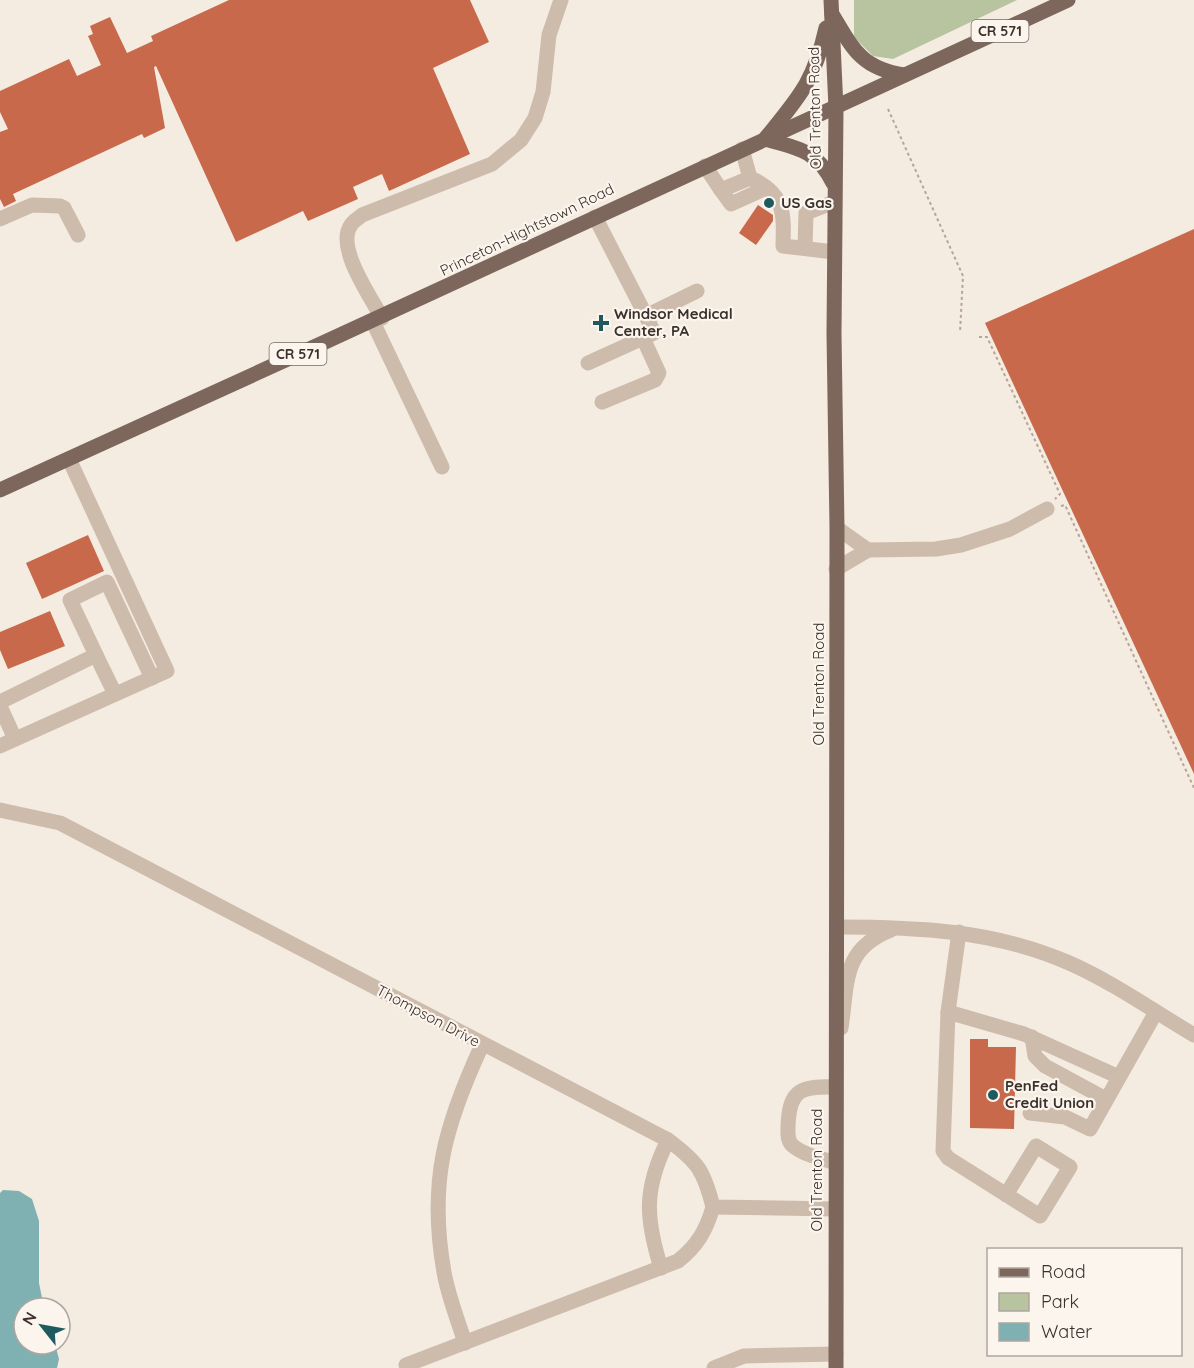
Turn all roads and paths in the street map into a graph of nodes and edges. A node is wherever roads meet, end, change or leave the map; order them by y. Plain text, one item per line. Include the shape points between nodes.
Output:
1 (561, 0) edge
2 (1068, 0) edge
3 (830, 6) edge
4 (904, 75) junction
5 (836, 108) junction
6 (888, 109) dead end
7 (765, 139) junction
8 (742, 149) junction
9 (705, 166) junction
10 (750, 178) junction
11 (834, 185) junction
12 (766, 188) junction
13 (721, 190) junction
14 (834, 202) junction
15 (784, 212) junction
16 (806, 213) junction
17 (596, 217) junction
18 (0, 219) edge
19 (78, 235) dead end
20 (805, 248) junction
21 (834, 252) junction
22 (697, 291) dead end
23 (646, 316) junction
24 (377, 320) junction
25 (960, 332) dead end
26 (979, 337) dead end
27 (643, 338) junction
28 (588, 363) dead end
29 (602, 402) dead end
30 (69, 459) junction
31 (442, 467) dead end
32 (0, 490) edge
33 (1047, 509) dead end
34 (837, 528) junction
35 (868, 550) junction
36 (836, 568) junction
37 (96, 655) junction
38 (152, 678) junction
39 (115, 694) junction
40 (0, 702) edge
41 (0, 706) edge
42 (15, 739) junction
43 (0, 746) edge
44 (1194, 788) edge
45 (0, 810) edge
46 (837, 927) junction
47 (899, 927) junction
48 (959, 932) junction
49 (948, 1012) junction
50 (1156, 1012) junction
51 (1194, 1035) edge
52 (1032, 1037) junction
53 (482, 1045) junction
54 (836, 1058) junction
55 (1119, 1077) junction
56 (836, 1087) junction
57 (1106, 1100) junction
58 (1030, 1113) dead end
59 (668, 1140) junction
60 (836, 1162) junction
61 (1006, 1195) junction
62 (713, 1207) junction
63 (835, 1209) junction
64 (661, 1268) junction
65 (465, 1343) junction
66 (836, 1361) edge
67 (406, 1365) dead end
68 (714, 1368) edge

1 - 24 street via 549,35 543,92 535,118 521,140 492,164 362,216 351,225 346,241 350,257
2 - 4 main road, Princeton-Hightstown Road / CR 571
3 - 4 main road via 856,54 884,72
3 - 5 main road, Old Trenton Road
3 - 7 main road via 818,63 803,91
4 - 5 main road, Princeton-Hightstown Road / CR 571
5 - 7 main road, Princeton-Hightstown Road / CR 571
5 - 11 main road, Old Trenton Road
6 - 25 path via 963,276
7 - 8 main road, Princeton-Hightstown Road / CR 571
7 - 11 main road via 806,151 824,164
8 - 9 main road, Princeton-Hightstown Road / CR 571
8 - 10 street
9 - 13 street
9 - 17 main road, Princeton-Hightstown Road / CR 571
10 - 12 street
10 - 13 street
11 - 14 main road, Old Trenton Road
12 - 13 street via 731,204
12 - 15 street
14 - 16 street
14 - 21 main road, Old Trenton Road
15 - 16 street
15 - 20 street via 783,246
16 - 20 street
17 - 23 street
17 - 24 main road, Princeton-Hightstown Road / CR 571
18 - 19 street via 32,205 60,206
20 - 21 street
21 - 34 main road, Old Trenton Road
22 - 23 street
23 - 27 street via 654,333
24 - 30 main road, Princeton-Hightstown Road / CR 571
24 - 31 street
26 - 44 path via 987,337 1060,494 1055,497 1059,507 1065,505
27 - 28 street
27 - 29 street via 659,374 656,380
30 - 32 main road, Princeton-Hightstown Road / CR 571
30 - 38 street via 168,671
33 - 35 street via 1010,529 962,545
34 - 35 street
34 - 36 main road, Old Trenton Road
35 - 36 street
36 - 46 main road, Old Trenton Road
37 - 38 street via 70,600 107,582
37 - 39 street
37 - 40 street
38 - 39 street
39 - 42 street
41 - 42 street
42 - 43 street
45 - 53 street, Thompson Drive via 60,823
46 - 47 street
46 - 54 main road, Old Trenton Road
47 - 48 street
47 - 54 street via 871,938 857,951 850,968
48 - 49 street
48 - 50 street via 1020,945 1068,962
49 - 52 street
49 - 61 street via 943,1151
50 - 51 street
50 - 55 street
52 - 55 street
52 - 57 street via 1035,1056 1045,1066
53 - 59 street, Thompson Drive
53 - 65 street via 457,1100 444,1142 438,1185 437,1223 444,1274
54 - 56 main road, Old Trenton Road
55 - 57 street
56 - 60 main road, Old Trenton Road
56 - 60 street via 806,1088 794,1096 788,1136 792,1145 803,1152
57 - 58 street via 1090,1130 1065,1117
59 - 62 street, Thompson Drive via 692,1158 706,1179
59 - 64 street via 651,1183 648,1203 652,1239
60 - 63 main road, Old Trenton Road
61 - 61 street via 1040,1216 1070,1167 1036,1146
62 - 63 street
62 - 64 street via 707,1228 693,1249
63 - 66 main road, Old Trenton Road
64 - 65 street
65 - 67 street
66 - 68 street via 744,1356

